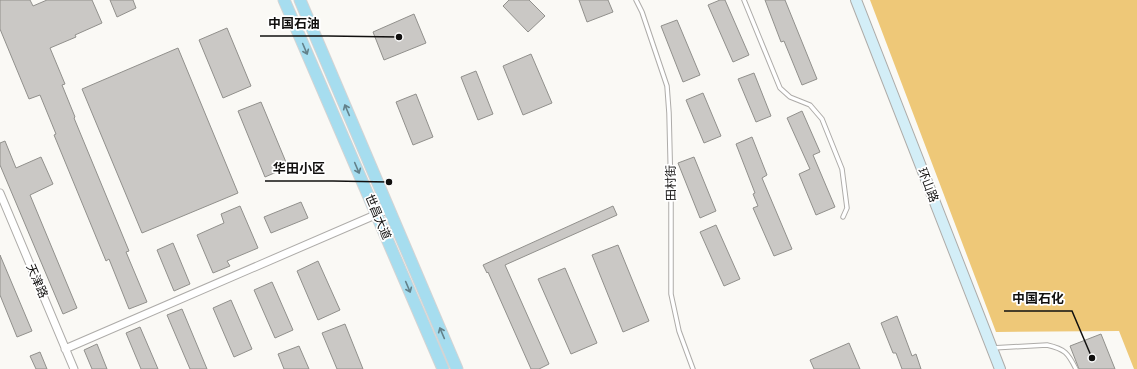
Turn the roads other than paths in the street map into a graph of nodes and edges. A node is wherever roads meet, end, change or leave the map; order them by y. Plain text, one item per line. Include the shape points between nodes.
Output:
1 (284, 0) edge
2 (300, 0) edge
3 (636, 0) edge
4 (744, 0) edge
5 (856, 0) edge
6 (0, 193) edge
7 (389, 209) junction
8 (377, 214) junction
9 (843, 217) dead end
10 (992, 348) junction
11 (65, 349) junction
12 (74, 369) edge
13 (443, 369) edge
14 (457, 369) edge
15 (693, 369) edge
16 (1000, 369) edge
17 (1076, 369) edge

1 -> 8 main road, 世昌大道
7 -> 2 main road, 世昌大道
3 - 15 lane, 田村街 via 667,86 671,294 679,332
4 - 9 lane via 780,88 790,97 810,105 822,119 842,169 847,208
5 - 10 main road, 环山路
6 - 11 street, 天津路
7 - 8 street
14 -> 7 main road, 世昌大道
8 - 11 street
8 -> 13 main road, 世昌大道
10 - 16 main road, 环山路
10 - 17 lane via 1047,345 1056,347 1068,354
11 - 12 street, 天津路

